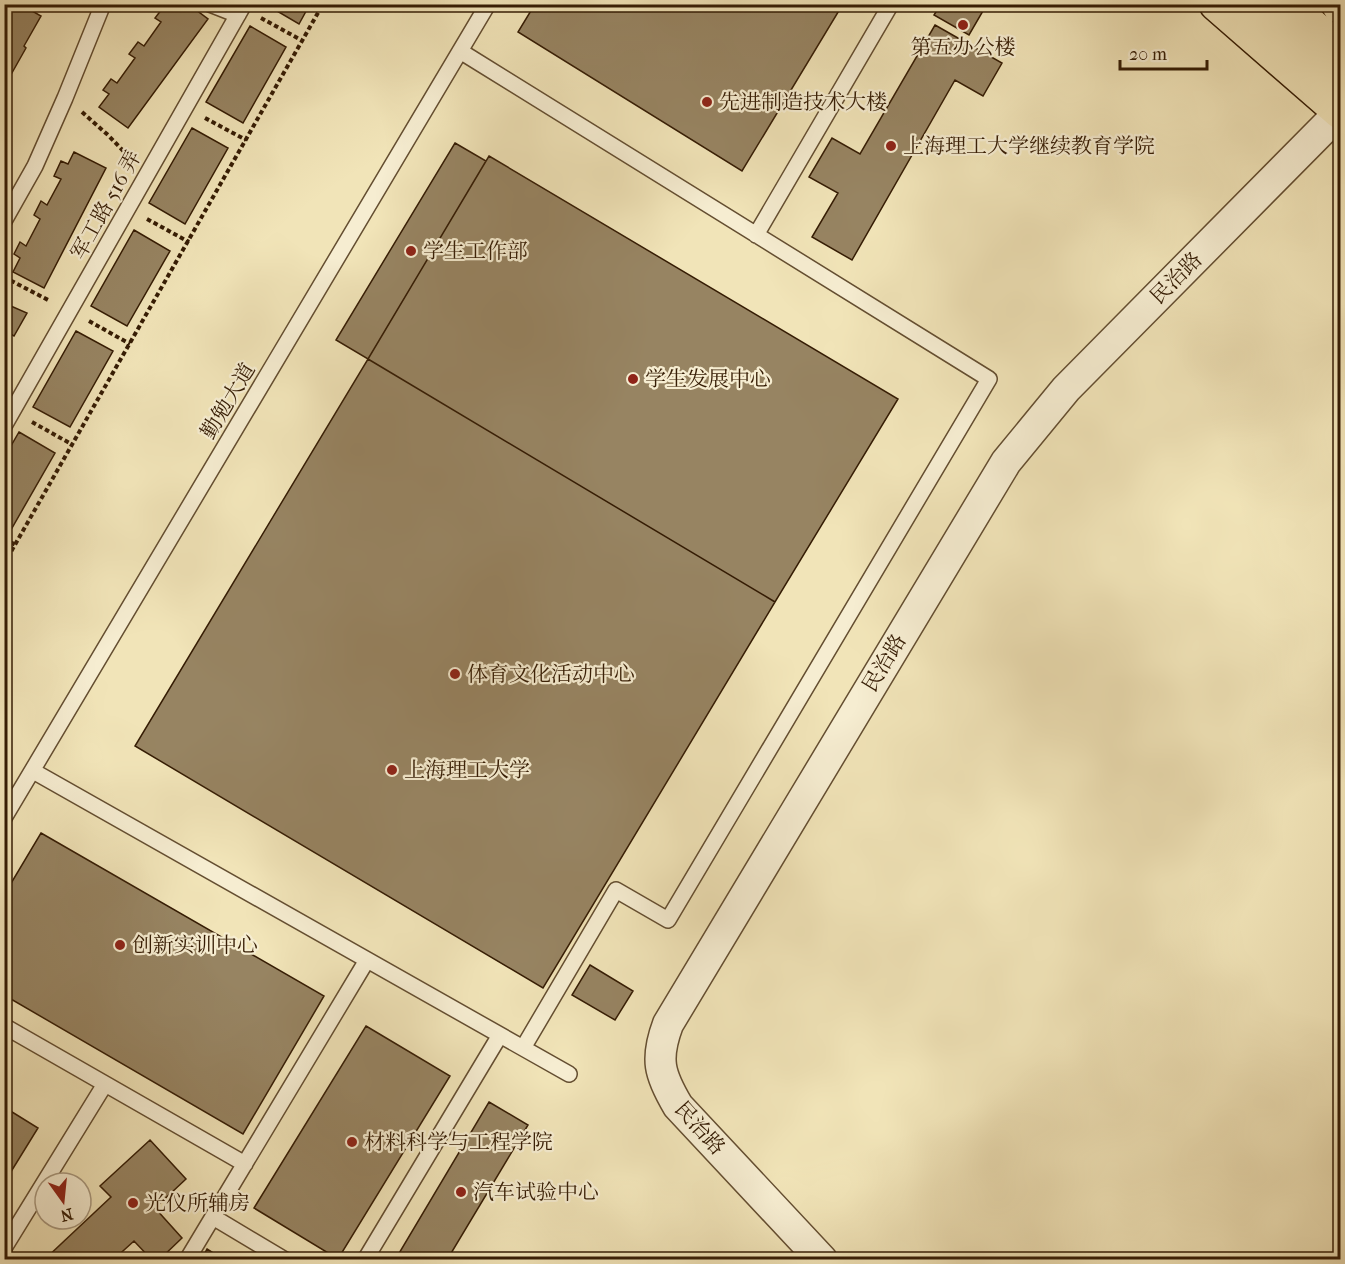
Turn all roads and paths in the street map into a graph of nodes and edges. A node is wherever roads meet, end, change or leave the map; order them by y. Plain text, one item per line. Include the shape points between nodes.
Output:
1 (103, 4) edge
2 (210, 4) edge
3 (323, 4) edge
4 (488, 4) edge
5 (891, 4) edge
6 (1216, 4) edge
7 (1252, 4) edge
8 (1288, 4) edge
9 (241, 9) edge
10 (303, 41) junction
11 (460, 51) junction
12 (1341, 51) edge
13 (1341, 81) edge
14 (65, 98) junction
15 (185, 107) junction
16 (1340, 112) edge
17 (246, 140) junction
18 (146, 177) junction
19 (128, 208) junction
20 (4, 221) edge
21 (756, 235) junction
22 (189, 242) junction
23 (13, 411) junction
24 (4, 426) edge
25 (73, 445) junction
26 (4, 539) edge
27 (16, 546) junction
28 (4, 564) edge
29 (33, 771) junction
30 (4, 818) edge
31 (367, 960) junction
32 (4, 1026) edge
33 (500, 1035) junction
34 (523, 1048) junction
35 (569, 1074) dead end
36 (105, 1083) junction
37 (245, 1164) junction
38 (213, 1217) junction
39 (4, 1248) edge
40 (187, 1260) edge
41 (285, 1260) edge
42 (365, 1260) edge
43 (822, 1260) edge

1 - 14 lane
2 - 9 lane
3 - 10 path
4 - 11 lane, 勤勉大道
5 - 21 lane
6 - 16 main road
7 - 13 main road
8 - 12 main road
9 - 10 path
9 - 15 lane, 军工路 516 弄
10 - 17 path
11 - 21 lane
11 - 29 lane, 勤勉大道
14 - 18 path via 108,135
14 - 20 lane via 35,166
15 - 17 path
15 - 18 lane, 军工路 516 弄
16 - 43 street, 民治路 via 1066,389 1006,462 668,1024 660,1045 661,1068 678,1106
17 - 22 path
18 - 19 lane, 军工路 516 弄
19 - 22 path
19 - 23 lane, 军工路 516 弄
21 - 34 lane via 989,379 668,920 616,890
22 - 25 path
23 - 24 lane, 军工路 516 弄
23 - 25 path
25 - 27 path
26 - 27 path
27 - 28 path
29 - 30 lane, 勤勉大道
29 - 31 lane
31 - 33 lane
31 - 37 lane
32 - 36 lane
33 - 34 lane
33 - 42 lane
34 - 35 lane
36 - 37 lane
36 - 39 lane
37 - 38 lane
38 - 40 lane
38 - 41 lane

